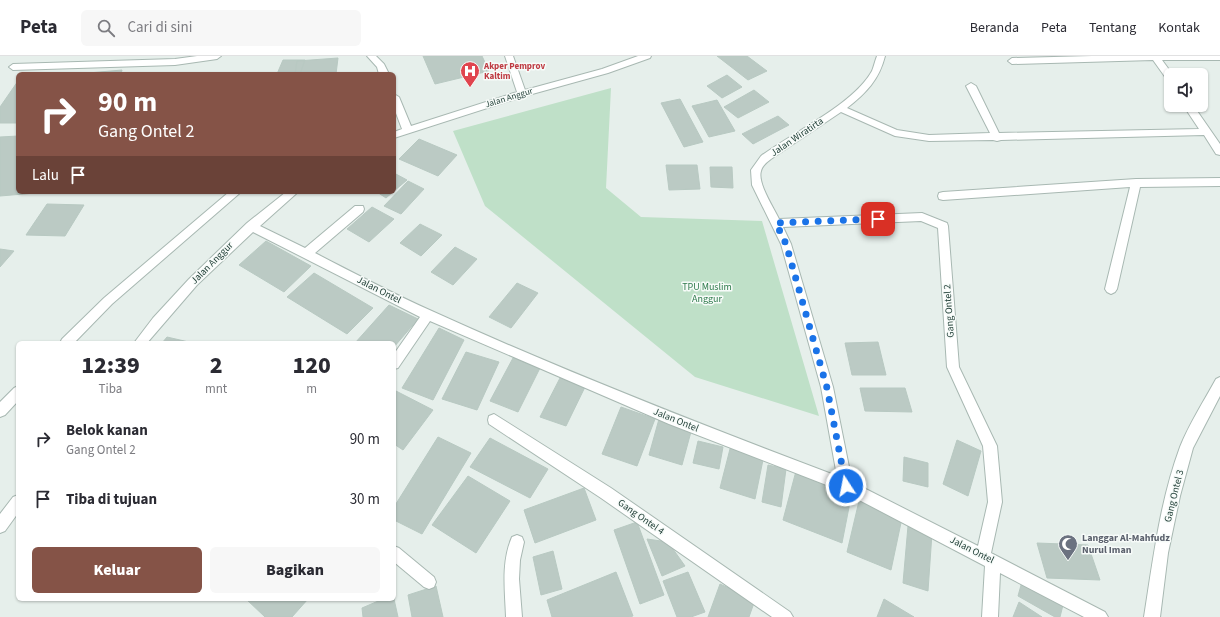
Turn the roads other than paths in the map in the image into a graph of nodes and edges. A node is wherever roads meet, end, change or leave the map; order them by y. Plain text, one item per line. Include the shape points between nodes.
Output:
1 (217, 56) edge
2 (371, 56) edge
3 (509, 56) edge
4 (647, 56) edge
5 (881, 56) edge
6 (1156, 57) edge
7 (1220, 57) edge
8 (1012, 61) dead end
9 (14, 67) dead end
10 (1164, 69) edge
11 (383, 72) edge
12 (971, 86) dead end
13 (522, 94) junction
14 (396, 102) edge
15 (839, 108) junction
16 (1193, 112) edge
17 (408, 130) junction
18 (1206, 132) junction
19 (396, 134) edge
20 (997, 138) junction
21 (1220, 152) edge
22 (1220, 182) edge
23 (1136, 183) junction
24 (234, 194) edge
25 (291, 194) edge
26 (943, 196) dead end
27 (359, 209) dead end
28 (776, 223) junction
29 (251, 226) junction
30 (306, 254) junction
31 (1111, 289) dead end
32 (428, 315) junction
33 (68, 341) edge
34 (142, 341) edge
35 (396, 361) edge
36 (1220, 383) edge
37 (16, 394) edge
38 (0, 411) edge
39 (494, 420) dead end
40 (846, 486) junction
41 (16, 505) edge
42 (0, 526) edge
43 (517, 542) dead end
44 (396, 555) edge
45 (988, 558) junction
46 (429, 582) dead end
47 (514, 617) edge
48 (785, 617) edge
49 (990, 617) edge
50 (1100, 617) edge
51 (1152, 617) edge

1 - 9 street via 175,62
2 - 11 street
3 - 13 street
4 - 13 street, Jalan Anggur via 605,71
5 - 15 street, Jalan Wiratirta via 872,79
6 - 7 street
6 - 8 street
6 - 10 street
12 - 20 street
13 - 17 street, Jalan Anggur
14 - 17 street
15 - 20 street via 904,136
15 - 28 street, Jalan Wiratirta via 793,138 762,162 756,170 757,185
16 - 18 street
17 - 19 street, Jalan Anggur
18 - 20 street
18 - 21 street
22 - 23 street
23 - 26 street
23 - 31 street
24 - 33 street via 108,300
25 - 29 street, Jalan Anggur
27 - 30 street
28 - 40 street, Jalan Wiratirta via 786,244 827,388
28 - 45 street, Gang Ontel 2 via 922,217 943,226 953,367 990,446 995,502
29 - 30 street, Jalan Ontel
29 - 34 street, Jalan Anggur via 192,282
30 - 32 street, Jalan Ontel
32 - 35 street
32 - 40 street, Jalan Ontel via 674,420
36 - 51 street, Gang Ontel 3 via 1187,447 1161,553
37 - 38 street
39 - 48 street, Gang Ontel 4 via 606,493
40 - 45 street, Jalan Ontel
41 - 42 street
43 - 47 street via 512,577
44 - 46 street
45 - 49 street
45 - 50 street, Jalan Ontel

